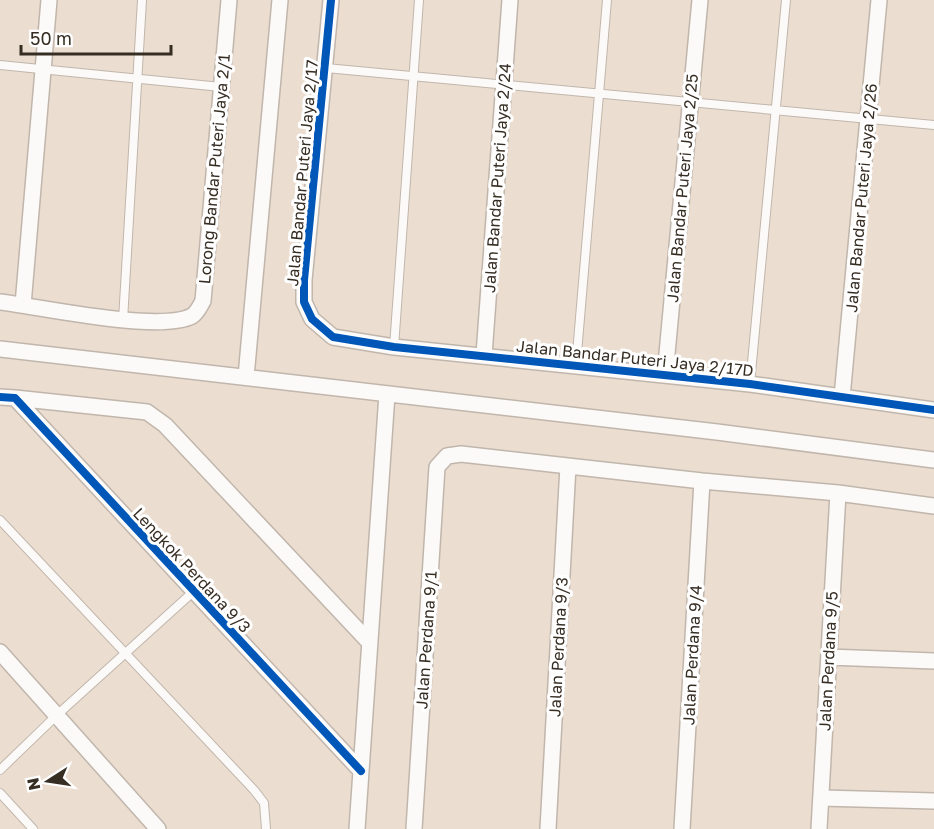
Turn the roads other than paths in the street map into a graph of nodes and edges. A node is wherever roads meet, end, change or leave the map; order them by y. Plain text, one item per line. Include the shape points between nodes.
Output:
1 (49, 0) edge
2 (142, 0) edge
3 (229, 0) edge
4 (280, 0) edge
5 (332, 0) edge
6 (419, 0) edge
7 (510, 0) edge
8 (607, 0) edge
9 (700, 0) edge
10 (786, 0) edge
11 (879, 0) edge
12 (0, 64) edge
13 (326, 68) junction
14 (43, 69) junction
15 (414, 76) junction
16 (136, 78) junction
17 (504, 84) junction
18 (221, 87) junction
19 (599, 93) junction
20 (690, 102) junction
21 (776, 110) junction
22 (868, 119) junction
23 (934, 125) edge
24 (0, 302) edge
25 (23, 305) junction
26 (123, 320) junction
27 (333, 337) joint
28 (394, 347) junction
29 (0, 349) edge
30 (484, 355) junction
31 (576, 365) junction
32 (665, 375) junction
33 (246, 377) junction
34 (750, 384) junction
35 (387, 394) junction
36 (842, 397) junction
37 (8, 398) edge
38 (934, 410) edge
39 (934, 460) edge
40 (568, 466) junction
41 (702, 482) junction
42 (838, 493) junction
43 (934, 506) edge
44 (0, 520) edge
45 (193, 592) junction
46 (370, 643) junction
47 (0, 652) edge
48 (126, 653) junction
49 (829, 657) junction
50 (934, 661) edge
51 (57, 715) junction
52 (0, 770) edge
53 (360, 771) junction
54 (0, 793) edge
55 (821, 798) junction
56 (934, 801) edge
57 (33, 829) edge
58 (158, 829) edge
59 (266, 829) edge
60 (357, 829) edge
61 (414, 829) edge
62 (548, 829) edge
63 (682, 829) edge
64 (819, 829) edge

1 - 14 street
2 - 16 lane
3 - 18 street, Lorong Bandar Puteri Jaya 2/1
4 - 33 street
5 - 13 street, Jalan Bandar Puteri Jaya 2/17
6 - 15 lane
7 - 17 street, Jalan Bandar Puteri Jaya 2/24
8 - 19 lane
9 - 20 street, Jalan Bandar Puteri Jaya 2/25
10 - 21 lane
11 - 22 street, Jalan Bandar Puteri Jaya 2/26
12 - 14 lane
13 - 15 lane
13 - 27 street, Jalan Bandar Puteri Jaya 2/17 via 304,302 312,319
14 - 16 lane
14 - 25 street
15 - 17 lane
15 - 28 lane
16 - 18 lane
16 - 26 lane
17 - 19 lane
17 - 30 street, Jalan Bandar Puteri Jaya 2/24
18 - 26 street, Lorong Bandar Puteri Jaya 2/1 via 203,301 194,315 174,321
19 - 20 lane
19 - 31 lane
20 - 21 lane
20 - 32 street, Jalan Bandar Puteri Jaya 2/25
21 - 22 lane
21 - 34 lane
22 - 23 lane
22 - 36 street, Jalan Bandar Puteri Jaya 2/26
24 - 25 street
25 - 26 street
27 - 28 street, Jalan Bandar Puteri Jaya 2/17D
28 - 30 street, Jalan Bandar Puteri Jaya 2/17D
29 - 33 street
30 - 31 street, Jalan Bandar Puteri Jaya 2/17D
31 - 32 street, Jalan Bandar Puteri Jaya 2/17D
32 - 34 street, Jalan Bandar Puteri Jaya 2/17D
33 - 35 street
34 - 36 street, Jalan Bandar Puteri Jaya 2/17D
35 - 39 street
35 - 46 street
36 - 38 street, Jalan Bandar Puteri Jaya 2/17D
37 - 45 street, Lengkok Perdana 9/3
37 - 46 street via 147,412 165,425
40 - 41 street
40 - 61 street, Jalan Perdana 9/1 via 461,454 447,456 437,467
40 - 62 street, Jalan Perdana 9/3
41 - 42 street
41 - 63 street, Jalan Perdana 9/4
42 - 43 street
42 - 49 street, Jalan Perdana 9/5
44 - 48 lane
45 - 48 lane
45 - 53 street, Lengkok Perdana 9/3
46 - 53 street
47 - 51 street
48 - 51 lane
48 - 59 lane via 254,790 264,803
49 - 50 street
49 - 55 street, Jalan Perdana 9/5
51 - 52 lane
51 - 58 street
53 - 60 street
54 - 57 lane
55 - 56 street
55 - 64 street, Jalan Perdana 9/5

